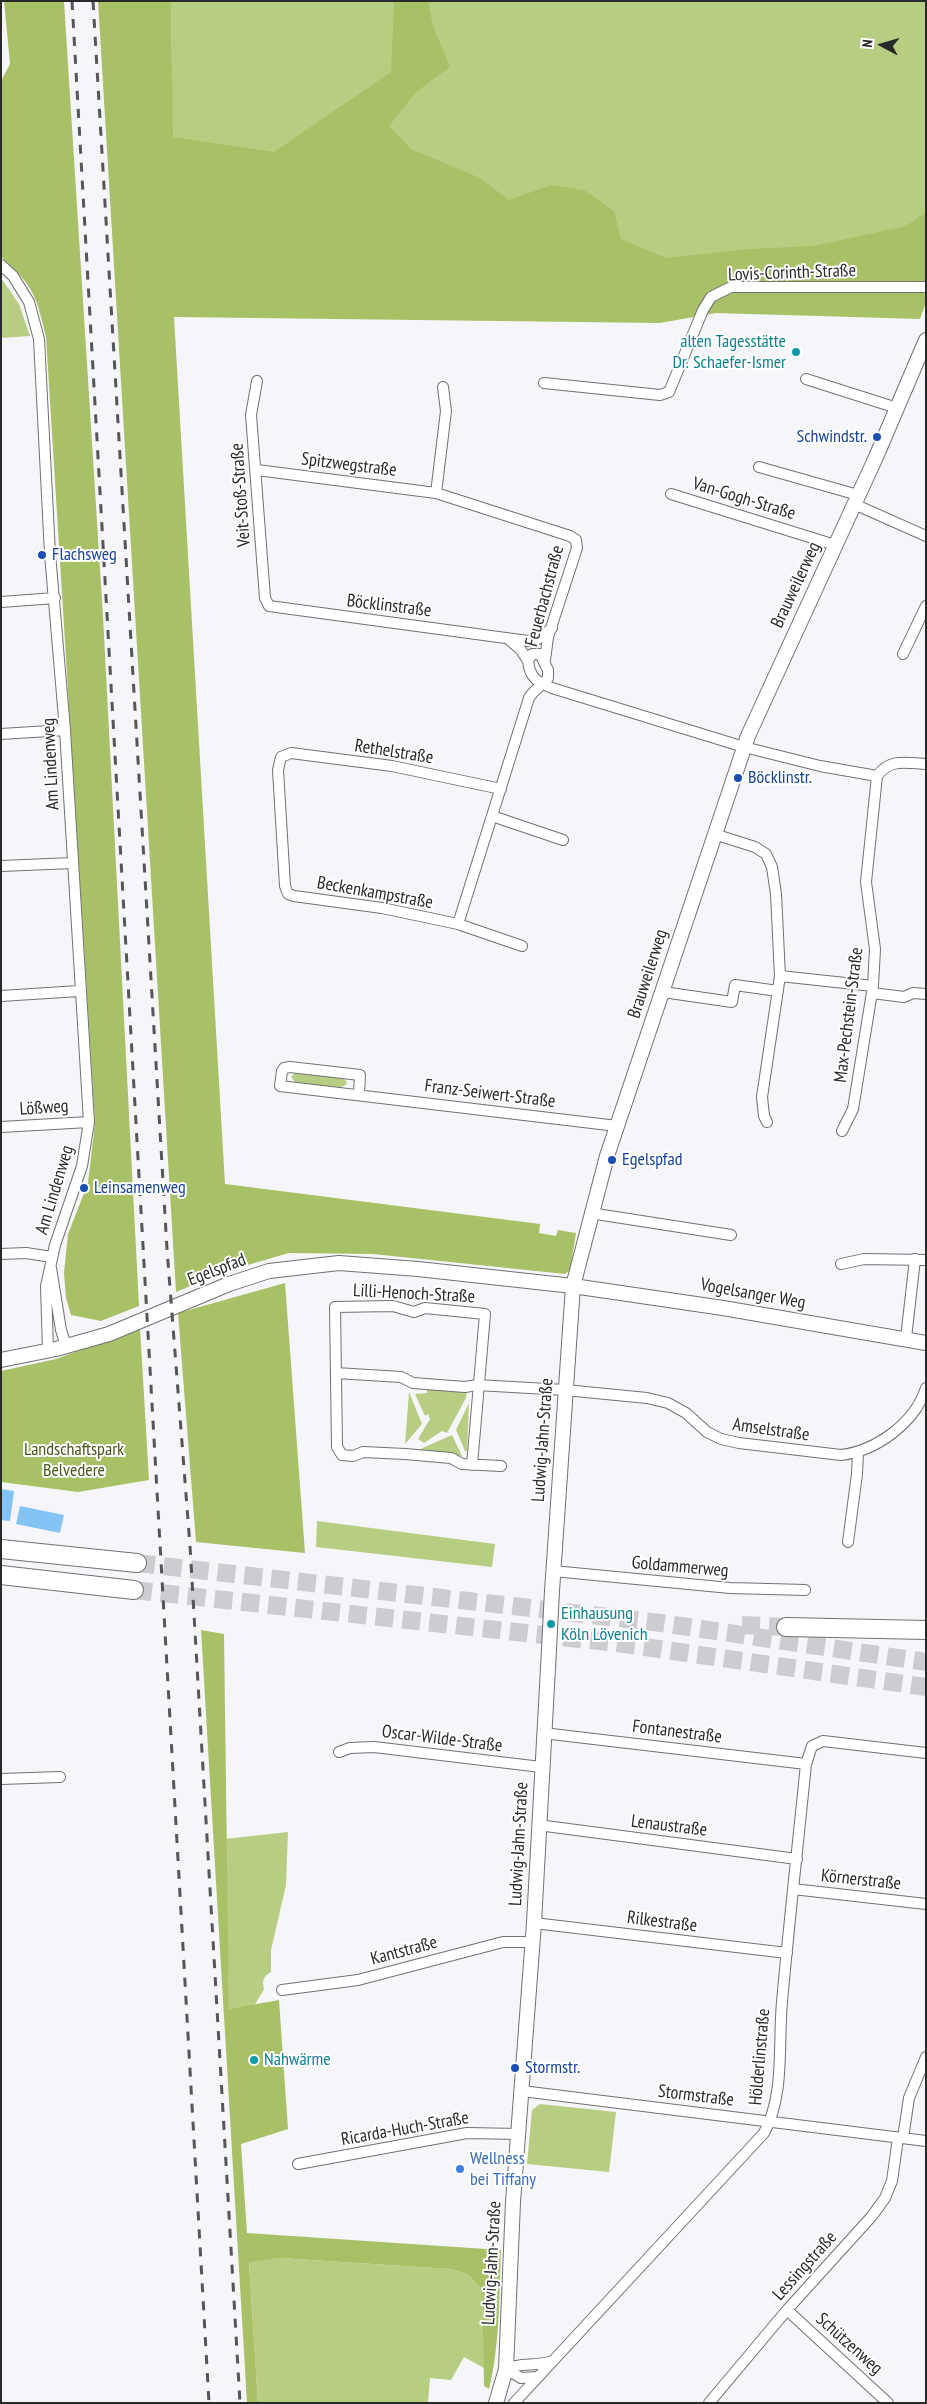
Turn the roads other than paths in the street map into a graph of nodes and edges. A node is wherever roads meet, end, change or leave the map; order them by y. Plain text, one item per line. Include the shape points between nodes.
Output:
1 (1, 265) edge
2 (926, 287) edge
3 (926, 340) edge
4 (806, 379) dead end
5 (258, 380) dead end
6 (544, 383) dead end
7 (443, 387) dead end
8 (897, 408) junction
9 (759, 467) dead end
10 (257, 470) junction
11 (436, 493) junction
12 (671, 494) dead end
13 (856, 500) junction
14 (926, 536) edge
15 (576, 540) joint
16 (836, 544) junction
17 (55, 598) junction
18 (1, 602) edge
19 (269, 606) joint
20 (926, 606) edge
21 (552, 628) junction
22 (506, 638) junction
23 (524, 640) junction
24 (903, 654) dead end
25 (544, 661) junction
26 (528, 662) junction
27 (531, 673) junction
28 (542, 684) junction
29 (567, 693) junction
30 (529, 698) junction
31 (65, 730) junction
32 (1, 734) edge
33 (744, 747) junction
34 (926, 764) edge
35 (878, 776) junction
36 (501, 790) junction
37 (492, 816) junction
38 (714, 834) junction
39 (563, 840) dead end
40 (73, 863) junction
41 (1, 866) edge
42 (288, 894) joint
43 (458, 924) junction
44 (522, 946) dead end
45 (780, 976) junction
46 (872, 990) junction
47 (79, 991) junction
48 (778, 991) junction
49 (663, 992) junction
50 (926, 994) edge
51 (1, 996) edge
52 (358, 1094) junction
53 (88, 1122) junction
54 (767, 1122) dead end
55 (617, 1126) junction
56 (1, 1127) edge
57 (842, 1131) dead end
58 (590, 1213) junction
59 (731, 1236) dead end
60 (1, 1254) edge
61 (915, 1259) junction
62 (926, 1260) edge
63 (51, 1262) junction
64 (842, 1264) dead end
65 (573, 1286) junction
66 (906, 1338) junction
67 (926, 1343) edge
68 (66, 1346) junction
69 (48, 1350) junction
70 (1, 1360) edge
71 (336, 1373) junction
72 (477, 1385) junction
73 (926, 1388) edge
74 (565, 1390) junction
75 (858, 1453) junction
76 (472, 1464) junction
77 (501, 1466) dead end
78 (848, 1542) dead end
79 (1, 1549) edge
80 (137, 1563) tunnel mouth
81 (553, 1570) junction
82 (1, 1576) edge
83 (134, 1590) tunnel mouth
84 (805, 1590) dead end
85 (786, 1627) tunnel mouth
86 (926, 1630) edge
87 (543, 1733) junction
88 (339, 1752) dead end
89 (926, 1753) edge
90 (806, 1764) junction
91 (542, 1767) junction
92 (60, 1777) dead end
93 (1, 1779) edge
94 (538, 1825) junction
95 (797, 1859) junction
96 (793, 1889) junction
97 (926, 1904) edge
98 (534, 1923) junction
99 (532, 1942) junction
100 (787, 1953) junction
101 (282, 1990) dead end
102 (926, 2058) edge
103 (522, 2091) junction
104 (770, 2121) junction
105 (518, 2134) junction
106 (901, 2138) junction
107 (926, 2141) edge
108 (298, 2164) dead end
109 (787, 2310) junction
110 (553, 2360) junction
111 (506, 2368) junction
112 (538, 2377) junction
113 (496, 2403) edge
114 (514, 2403) edge
115 (709, 2403) edge
116 (888, 2403) edge

1 - 17 street, Am Lindenweg via 13,276 29,302 39,339
2 - 6 street, Lovis-Corinth-Straße via 731,287 711,297 703,310 669,392 660,395
3 - 8 street, Brauweilerweg
4 - 8 street
5 - 10 street, Veit-Stoß-Straße via 252,415
7 - 11 street via 446,411
8 - 13 street, Brauweilerweg
9 - 13 street
10 - 11 street, Spitzwegstraße
10 - 19 street, Veit-Stoß-Straße via 265,598
11 - 15 street, Spitzwegstraße via 513,516
12 - 16 street, Van-Gogh-Straße
13 - 14 street
13 - 16 street, Brauweilerweg
15 - 21 street, Feuerbachstraße via 577,548
16 - 33 street, Brauweilerweg
17 - 18 street
17 - 31 street, Am Lindenweg
19 - 22 street, Böcklinstraße
20 - 24 street
21 - 23 street, Böcklinstraße via 538,639
21 - 25 street, Feuerbachstraße
22 - 23 street, Böcklinstraße
22 - 26 street
23 - 25 street
25 - 26 street via 532,654
25 - 28 street via 548,678
25 - 29 street via 558,687
26 - 27 street
27 - 28 street via 533,679
27 - 30 street
28 - 29 street
28 - 30 street
29 - 33 street
30 - 36 street
31 - 32 street
31 - 40 street, Am Lindenweg
33 - 35 street
33 - 38 street, Brauweilerweg
34 - 35 street via 894,762 884,767
35 - 46 street, Max-Pechstein-Straße via 866,882 875,949
36 - 37 street
36 - 42 street, Rethelstraße via 392,766 291,754 281,757 278,770
37 - 39 street
37 - 43 street
38 - 45 street via 755,847 766,854 772,867 776,894
38 - 49 street, Brauweilerweg
40 - 41 street
40 - 47 street, Am Lindenweg
42 - 43 street, Beckenkampstraße via 382,908
43 - 44 street
45 - 46 street
45 - 48 street
46 - 50 street via 904,998 913,993
46 - 57 street, Max-Pechstein-Straße via 853,1108
47 - 51 street
47 - 53 street, Am Lindenweg
48 - 49 street via 735,985 732,1002
48 - 54 street via 762,1097
49 - 55 street, Brauweilerweg
52 - 52 street, Franz-Seiwert-Straße via 280,1086 282,1071 290,1067 360,1075
52 - 55 street, Franz-Seiwert-Straße
53 - 56 street, Lößweg
53 - 63 street, Am Lindenweg via 82,1166
55 - 58 street, Brauweilerweg
58 - 59 street
58 - 65 street, Brauweilerweg
60 - 63 street via 26,1253
61 - 62 street
61 - 64 street via 864,1259
61 - 66 street
63 - 68 street, Am Lindenweg
63 - 69 street, Am Lindenweg via 46,1286
65 - 66 street, Vogelsanger Weg
65 - 68 street, Egelspfad via 339,1263 287,1267 249,1276 109,1334
65 - 74 street, Ludwig-Jahn-Straße
66 - 67 street, Vogelsanger Weg
68 - 69 street, Egelspfad
69 - 70 street, Egelspfad
71 - 72 street, Amselstraße via 401,1377 413,1383
71 - 72 street, Lilli-Henoch-Straße via 334,1307 393,1306 414,1312 424,1308 486,1314
71 - 76 street via 337,1446 342,1455 362,1452 411,1455 451,1458 462,1464
72 - 74 street, Amselstraße
72 - 76 street
73 - 75 street, Amselstraße via 922,1401 907,1419 890,1434
74 - 75 street, Amselstraße via 632,1396 668,1404 686,1413 708,1432 739,1443 827,1454
74 - 81 street, Ludwig-Jahn-Straße
75 - 78 street
76 - 77 street
79 - 80 highway
81 - 84 street, Goldammerweg via 714,1587
81 - 87 street, Ludwig-Jahn-Straße, bridge
82 - 83 highway
85 - 86 highway
87 - 90 street, Fontanestraße
87 - 91 street, Ludwig-Jahn-Straße
88 - 91 street, Oscar-Wilde-Straße via 374,1747
89 - 90 street via 823,1741 812,1746
90 - 95 street, Hölderlinstraße
91 - 94 street, Ludwig-Jahn-Straße
92 - 93 street
94 - 95 street, Lenaustraße
94 - 98 street, Ludwig-Jahn-Straße
95 - 96 street, Hölderlinstraße
96 - 97 street, Körnerstraße
96 - 100 street, Hölderlinstraße
98 - 99 street, Ludwig-Jahn-Straße
98 - 100 street, Rilkestraße
99 - 101 street, Kantstraße via 503,1942 358,1980
99 - 103 street, Ludwig-Jahn-Straße
100 - 104 street, Hölderlinstraße via 777,2087
102 - 106 street, Lessingstraße via 909,2098
103 - 104 street, Stormstraße
103 - 105 street, Ludwig-Jahn-Straße
104 - 106 street, Stormstraße
104 - 110 street, Hölderlinstraße via 764,2133
105 - 108 street, Ricarda-Huch-Straße via 467,2133
105 - 111 street, Ludwig-Jahn-Straße
106 - 107 street, Stormstraße
106 - 109 street, Lessingstraße via 892,2180 884,2198 872,2216
109 - 115 street, Lessingstraße
109 - 116 street, Schützenweg
110 - 111 street via 540,2365 516,2364
110 - 112 street, Hölderlinstraße
111 - 112 street via 522,2378
111 - 113 street, Ludwig-Jahn-Straße
112 - 114 street, Hölderlinstraße

